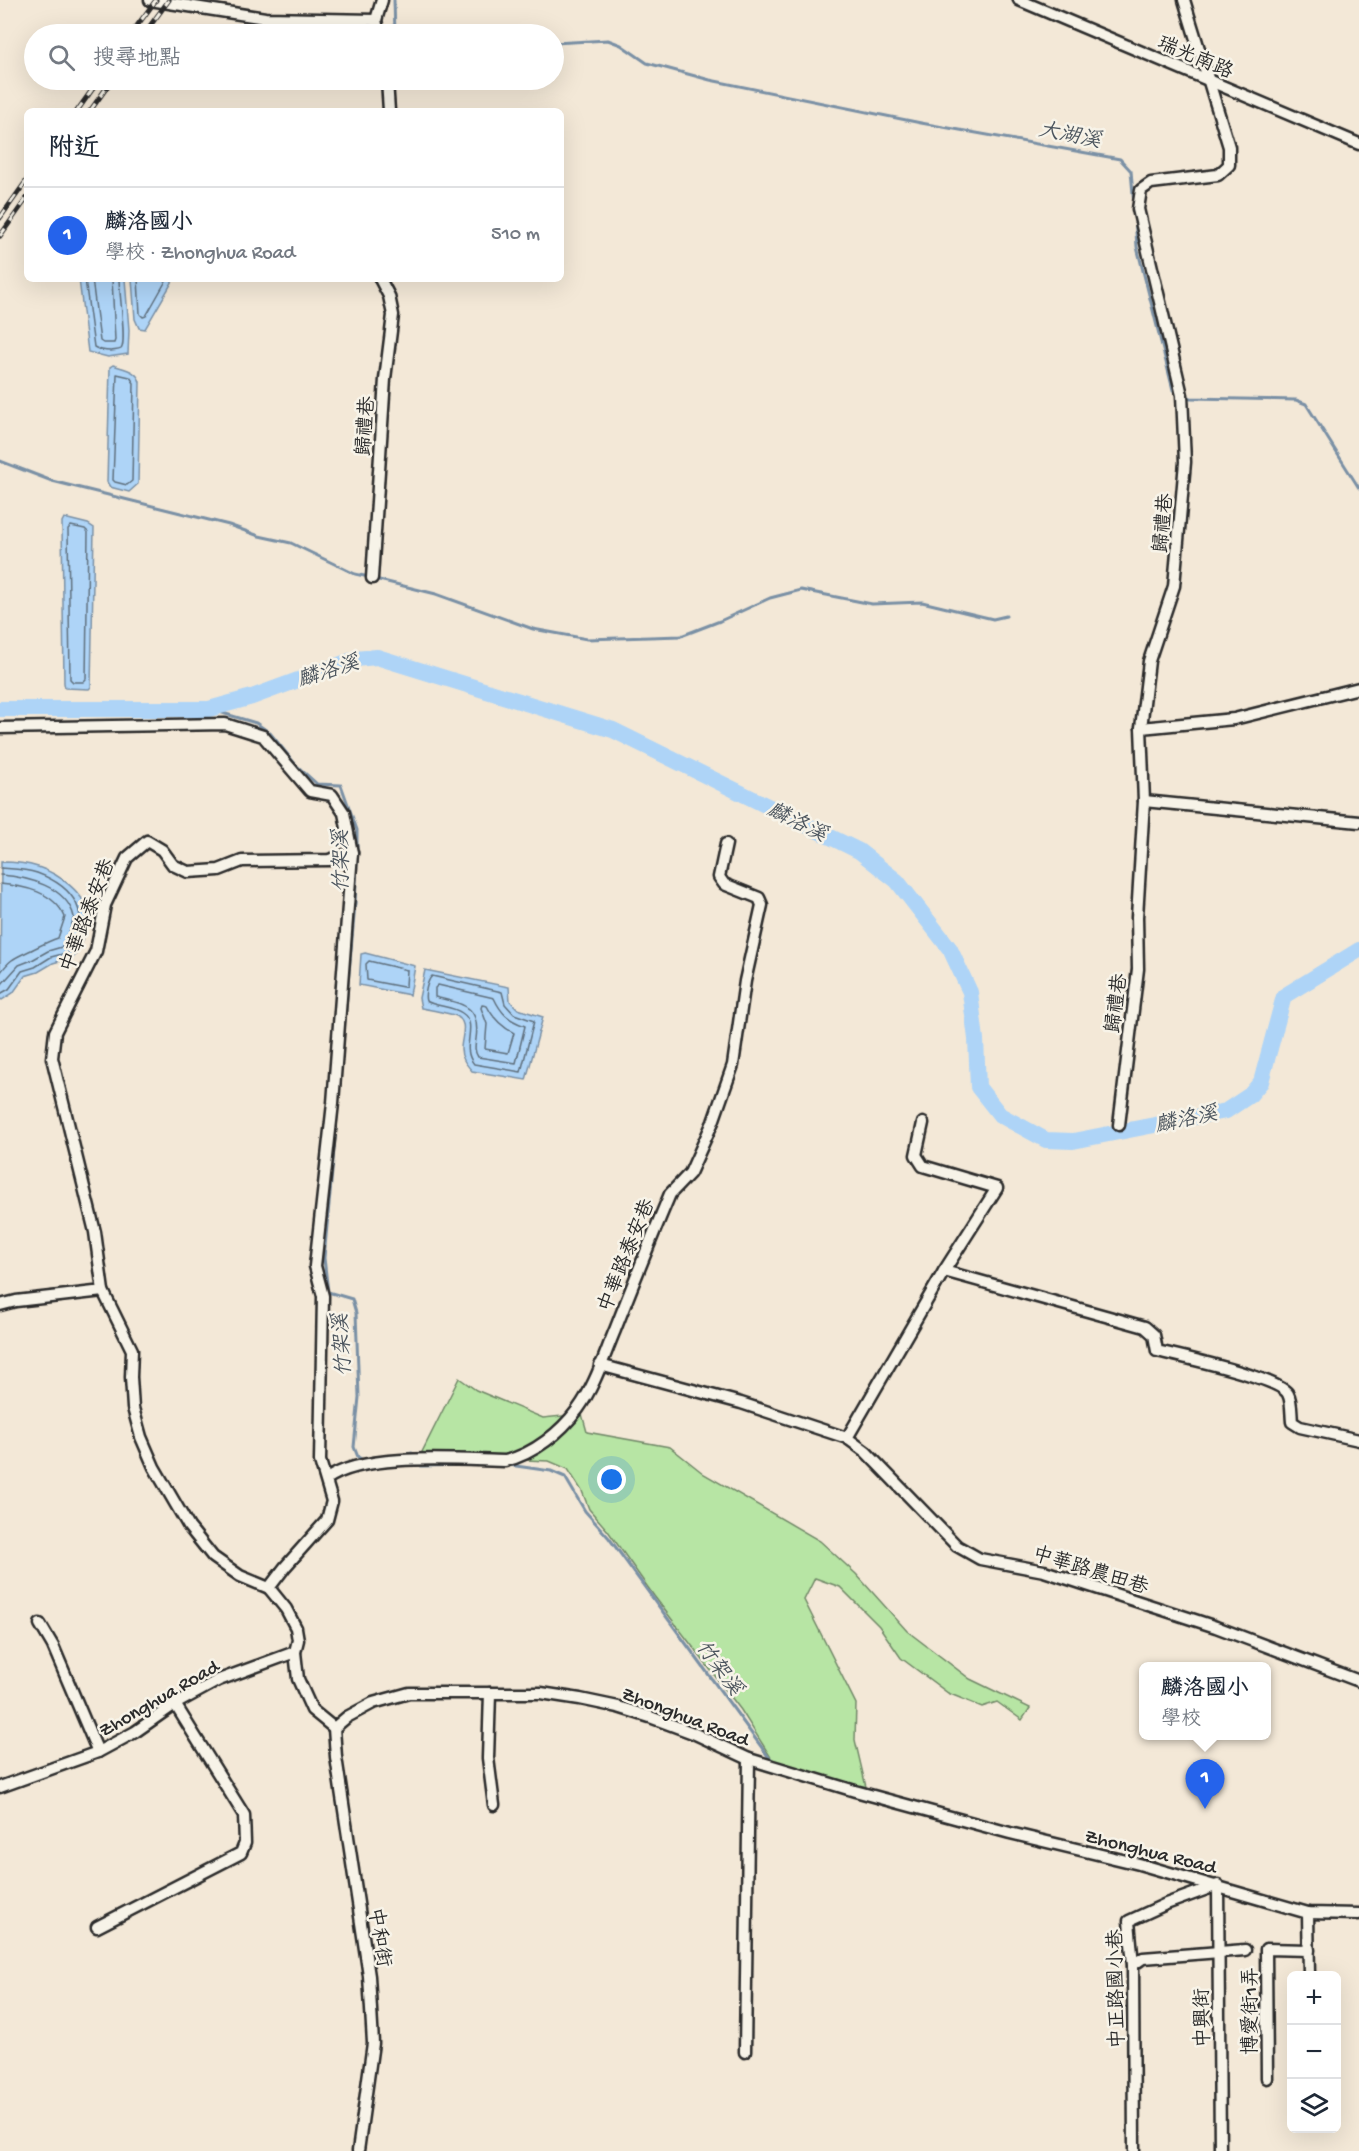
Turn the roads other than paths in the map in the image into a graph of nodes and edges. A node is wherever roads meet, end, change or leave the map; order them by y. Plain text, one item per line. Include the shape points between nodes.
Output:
1 (150, 0) edge
2 (382, 0) edge
3 (1019, 0) edge
4 (1184, 0) edge
5 (376, 20) junction
6 (377, 24) edge
7 (1209, 81) junction
8 (388, 90) edge
9 (389, 108) edge
10 (1359, 144) edge
11 (382, 282) edge
12 (372, 578) dead end
13 (1359, 688) edge
14 (0, 728) edge
15 (1141, 728) junction
16 (1144, 801) junction
17 (1359, 822) edge
18 (726, 844) dead end
19 (352, 853) junction
20 (922, 1123) dead end
21 (1119, 1125) dead end
22 (944, 1271) junction
23 (104, 1291) junction
24 (0, 1305) edge
25 (600, 1365) junction
26 (847, 1438) junction
27 (1359, 1440) edge
28 (327, 1479) junction
29 (269, 1588) junction
30 (40, 1623) dead end
31 (295, 1652) junction
32 (1359, 1681) edge
33 (490, 1693) junction
34 (175, 1704) junction
35 (334, 1728) junction
36 (98, 1752) junction
37 (748, 1759) junction
38 (0, 1787) edge
39 (494, 1805) dead end
40 (1218, 1886) junction
41 (1308, 1913) junction
42 (1359, 1914) edge
43 (97, 1927) dead end
44 (1245, 1950) dead end
45 (1309, 1950) junction
46 (1218, 1951) junction
47 (1133, 1965) junction
48 (1309, 1971) edge
49 (745, 2052) dead end
50 (1267, 2078) dead end
51 (358, 2151) edge
52 (1134, 2151) edge
53 (1220, 2151) edge

1 - 5 street via 265,18
2 - 5 street
3 - 7 street, 瑞光南路
4 - 7 street, 歸禮巷
5 - 6 street
7 - 10 street, 瑞光南路
7 - 15 street, 歸禮巷 via 1229,147 1229,165 1218,175 1151,183 1141,190 1138,209 1182,395 1185,462 1174,586 1149,661
8 - 9 street
11 - 12 street, 歸禮巷 via 393,315
13 - 15 street via 1234,719
14 - 19 street via 225,724 262,736 310,791 333,795 344,813
15 - 16 street, 歸禮巷
16 - 17 street
16 - 21 street, 歸禮巷 via 1138,969
18 - 25 street, 中華路泰安巷 via 719,878 724,884 759,898 762,905 745,981 733,1065 690,1173 670,1194
19 - 23 street, 中華路泰安巷 via 329,860 242,861 219,870 188,872 173,865 162,850 147,841 127,858 105,905 96,951 55,1032 52,1058 95,1232
19 - 28 street via 333,1104 315,1266 323,1296 320,1461
20 - 22 street via 916,1155 923,1166 997,1188
22 - 26 street
22 - 27 street via 1145,1327 1154,1335 1157,1351 1281,1386 1288,1394 1292,1422 1300,1427
23 - 24 street
23 - 29 street, 中華路泰安巷 via 132,1350 133,1408 141,1437 160,1477 189,1527 213,1557 240,1576
25 - 26 street, 中華路農田巷 via 741,1403
25 - 28 street, 中華路泰安巷 via 580,1407 565,1425 522,1456 505,1461 418,1459 348,1467
26 - 32 street, 中華路農田巷 via 866,1452 957,1546 980,1559 1044,1571 1216,1627
28 - 29 street via 332,1501 327,1520
29 - 31 street, 中華路泰安巷 via 296,1628
30 - 36 street
31 - 34 street, Zhonghua Road via 219,1680
31 - 35 street via 298,1679 312,1710
33 - 35 street, Zhonghua Road via 393,1696 373,1702
33 - 37 street, Zhonghua Road via 541,1693 618,1707 693,1733
33 - 39 street via 488,1758
34 - 36 street, Zhonghua Road
34 - 43 street via 244,1815 245,1843 241,1852
35 - 51 street, 中和街 via 369,1976 373,2043
36 - 38 street, Zhonghua Road
37 - 40 street, Zhonghua Road via 1010,1833
37 - 49 street
40 - 41 street, Zhonghua Road
40 - 46 street, 中興街
40 - 47 street, 中正路國小巷 via 1129,1921
41 - 42 street, Zhonghua Road
41 - 45 street
44 - 46 street
45 - 48 street
45 - 50 street, 博愛街1弄 via 1266,1949
46 - 47 street via 1143,1958
46 - 53 street, 中興街
47 - 52 street, 中正路國小巷

